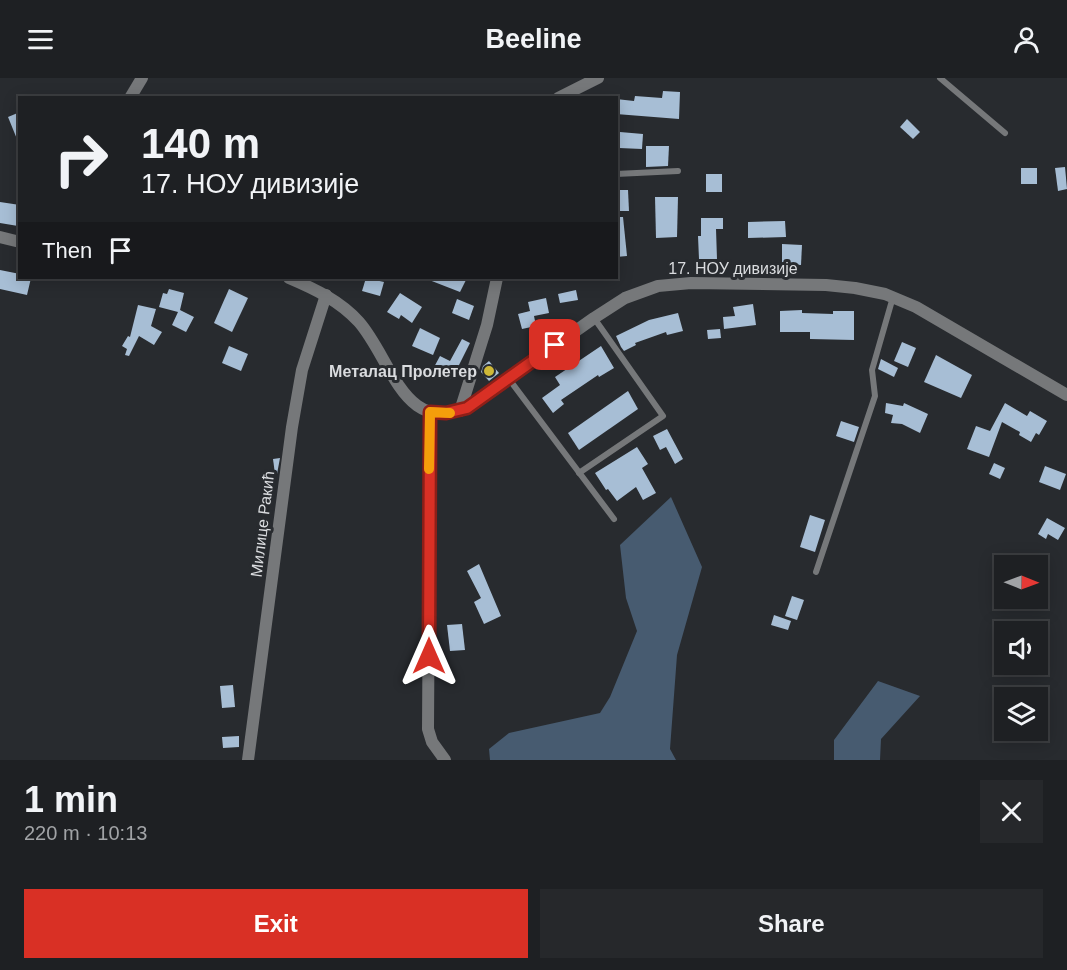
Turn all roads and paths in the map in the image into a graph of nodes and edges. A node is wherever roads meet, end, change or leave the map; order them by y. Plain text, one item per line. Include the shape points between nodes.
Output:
1 (142, 78) edge
2 (598, 78) edge
3 (940, 78) edge
4 (131, 96) edge
5 (562, 96) edge
6 (1005, 133) dead end
7 (678, 171) dead end
8 (618, 174) edge
9 (0, 237) edge
10 (18, 242) edge
11 (291, 279) edge
12 (498, 279) edge
13 (326, 295) junction
14 (893, 296) junction
15 (594, 318) junction
16 (509, 379) junction
17 (1067, 395) edge
18 (460, 411) junction
19 (430, 412) junction
20 (579, 473) junction
21 (614, 519) dead end
22 (816, 572) dead end
23 (248, 760) edge
24 (445, 760) edge

1 - 4 street
2 - 5 street
3 - 6 lane
7 - 8 lane
9 - 10 street
11 - 13 street
12 - 18 street
13 - 19 street via 362,326 409,400
13 - 23 street, Милице Ракић via 302,370 292,427
14 - 15 street, 17. НОУ дивизије via 826,285 681,283 633,294
14 - 17 street, 17. НОУ дивизије
14 - 22 lane via 872,370 875,396
15 - 16 street, 17. НОУ дивизије
15 - 20 lane via 663,416
16 - 18 street, 17. НОУ дивизије
16 - 20 lane
18 - 19 street, 17. НОУ дивизије
19 - 24 street via 428,729
20 - 21 lane

